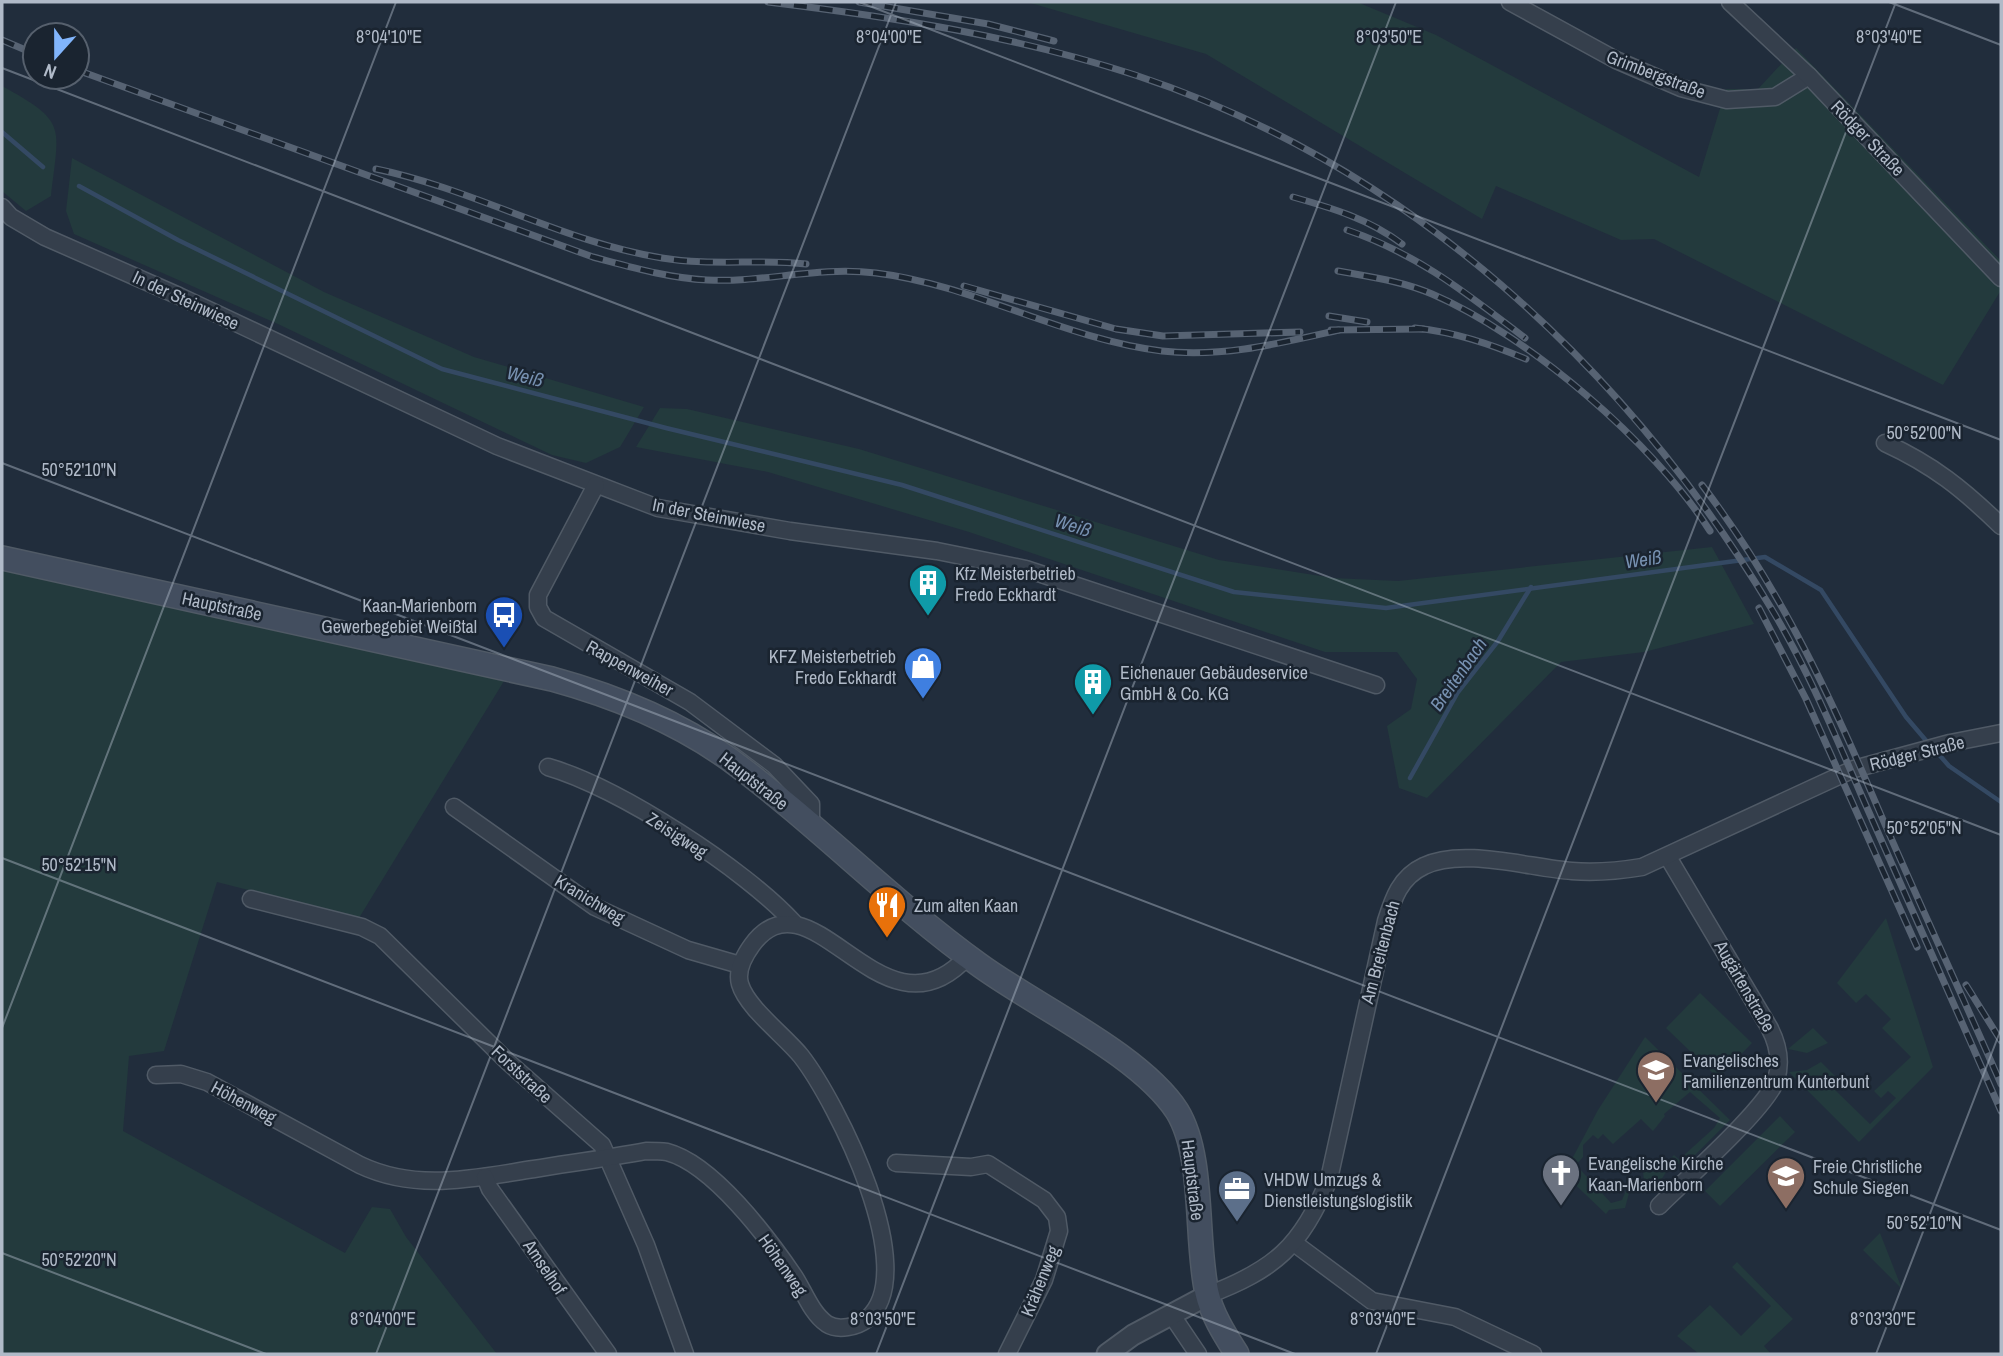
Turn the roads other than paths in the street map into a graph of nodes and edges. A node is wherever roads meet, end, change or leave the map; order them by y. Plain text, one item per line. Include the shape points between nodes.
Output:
1 (1510, 2) edge
2 (1730, 2) edge
3 (1809, 76) junction
4 (2, 207) edge
5 (2001, 278) edge
6 (1885, 443) dead end
7 (596, 485) junction
8 (2001, 526) edge
9 (2, 558) edge
10 (1376, 685) dead end
11 (2001, 733) edge
12 (548, 767) dead end
13 (1835, 778) joint
14 (454, 807) dead end
15 (811, 825) junction
16 (1668, 857) junction
17 (251, 899) dead end
18 (794, 923) junction
19 (967, 957) junction
20 (740, 965) junction
21 (156, 1075) dead end
22 (610, 1158) junction
23 (896, 1163) dead end
24 (485, 1177) junction
25 (1659, 1206) dead end
26 (1294, 1243) junction
27 (1208, 1295) junction
28 (1171, 1314) junction
29 (608, 1354) edge
30 (685, 1354) edge
31 (1007, 1354) edge
32 (1107, 1354) edge
33 (1198, 1354) edge
34 (1237, 1354) edge
35 (1533, 1354) edge

1 - 3 street, Grimbergstraße via 1616,60 1681,88 1727,100 1775,97
2 - 3 street, Rödger Straße
3 - 5 street, Rödger Straße
4 - 7 street, In der Steinwiese via 45,237 497,446
6 - 8 street via 1923,460 1951,480
7 - 10 street, In der Steinwiese via 658,508 1026,569
7 - 15 street, Rappenweiher via 538,595 544,618 690,702 774,765 811,804
9 - 15 main road, Hauptstraße via 515,669 587,689 669,723 728,758
11 - 13 street, Rödger Straße via 1854,769
12 - 18 street, Zeisigweg via 569,773 672,828 776,904
13 - 16 street, Am Breitenbach
14 - 20 street, Kranichweg via 596,907 688,950
15 - 19 main road, Hauptstraße
16 - 25 street, Augärtenstraße via 1769,1027 1779,1068 1770,1094
16 - 26 street, Am Breitenbach via 1612,872 1573,872 1459,858 1423,866 1408,876 1398,887 1386,921 1329,1179 1317,1209
17 - 22 street, Forststraße via 380,936 508,1062 603,1145
18 - 19 street via 808,927 876,972 908,983 921,985 941,979
18 - 20 street via 776,924 753,943
19 - 27 main road, Hauptstraße via 1132,1064 1176,1110 1187,1132 1192,1160
20 - 22 street, Höhenweg via 740,984 749,1000 820,1083 847,1131 868,1184 884,1262 874,1311 857,1325 827,1324 745,1213 687,1161 666,1152
21 - 24 street, Höhenweg via 181,1074 207,1082 377,1173 435,1183
22 - 24 street, Höhenweg
22 - 30 street, Forststraße
23 - 31 street, Krähenweg via 989,1164 1044,1200 1057,1217 1059,1231 1044,1280
24 - 29 street, Amselhof
26 - 27 street, Am Breitenbach via 1264,1271
26 - 35 street via 1372,1301 1455,1317
27 - 28 street
27 - 34 main road, Hauptstraße
28 - 32 street
28 - 33 street

